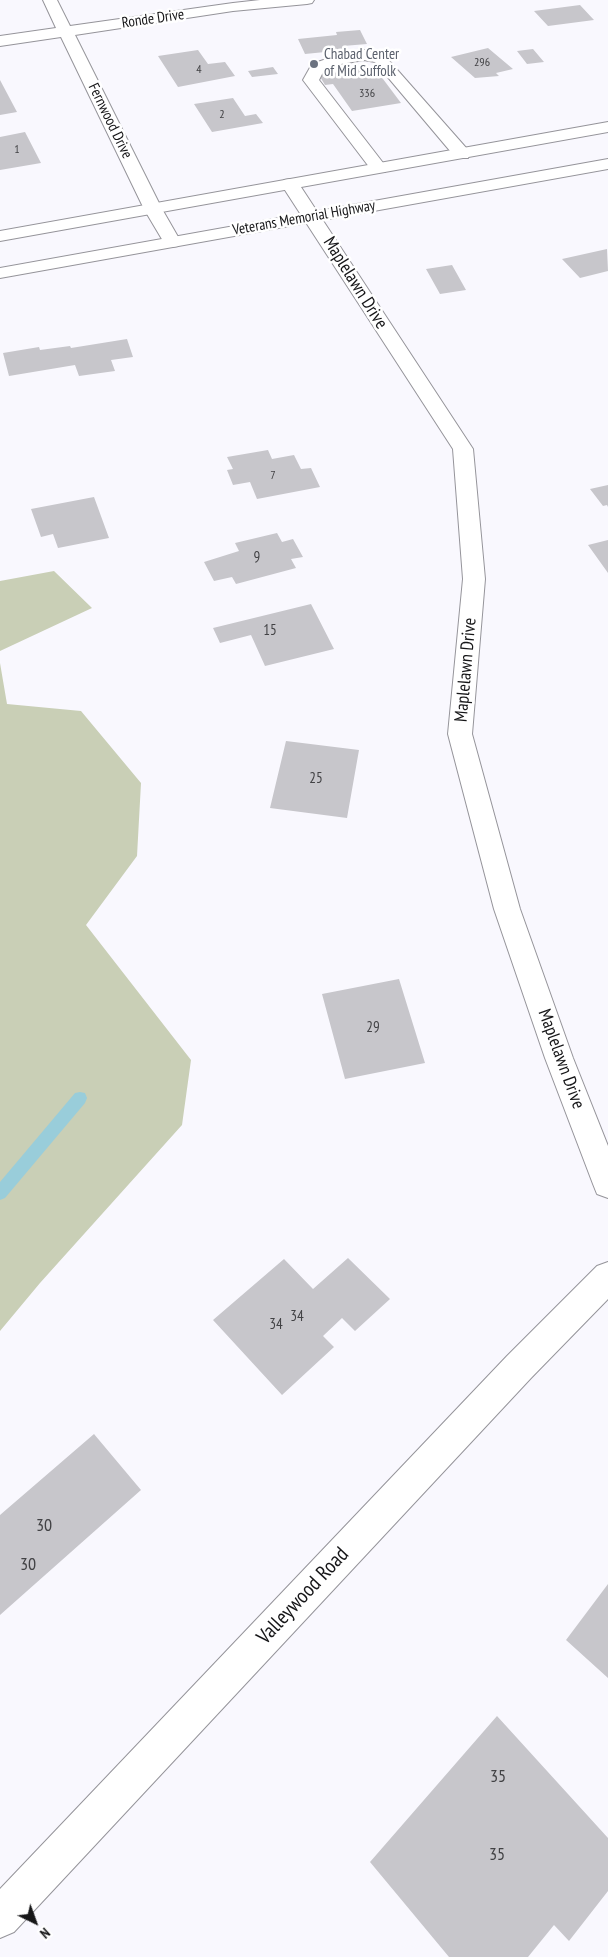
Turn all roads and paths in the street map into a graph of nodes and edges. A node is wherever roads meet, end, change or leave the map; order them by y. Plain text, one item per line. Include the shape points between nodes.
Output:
1 (50, 0) edge
2 (306, 0) edge
3 (66, 32) junction
4 (0, 41) edge
5 (608, 127) edge
6 (462, 154) junction
7 (608, 164) edge
8 (379, 168) junction
9 (290, 184) junction
10 (154, 209) junction
11 (313, 217) junction
12 (0, 236) edge
13 (172, 242) junction
14 (0, 273) edge
15 (608, 1184) edge
16 (608, 1277) edge
17 (0, 1918) edge

1 - 3 street, Fernwood Drive
2 - 3 street, Ronde Drive via 233,7
3 - 4 street, Ronde Drive
3 - 10 street, Fernwood Drive
5 - 6 street, Veterans Memorial Highway
6 - 8 street, Veterans Memorial Highway
6 - 8 street via 380,59 364,55 318,67 311,80
7 - 11 street, Veterans Memorial Highway
8 - 9 street, Veterans Memorial Highway
9 - 10 street, Veterans Memorial Highway
9 - 11 street, Maplelawn Drive
10 - 12 street, Veterans Memorial Highway
10 - 13 street, Fernwood Drive
11 - 13 street, Veterans Memorial Highway
11 - 15 street, Maplelawn Drive via 463,449 474,579 460,734 507,909 559,1058
13 - 14 street, Veterans Memorial Highway
16 - 17 street, Valleywood Road via 519,1367

